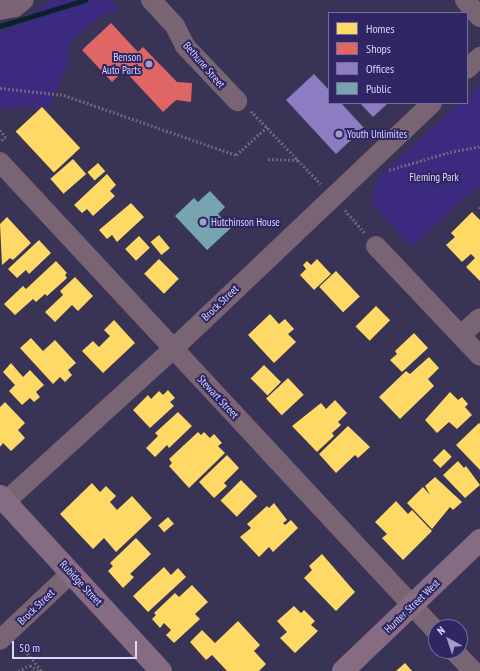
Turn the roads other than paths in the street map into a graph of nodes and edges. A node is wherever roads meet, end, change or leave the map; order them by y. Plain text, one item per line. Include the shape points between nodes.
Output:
1 (24, 0) edge
2 (465, 0) edge
3 (156, 6) edge
4 (0, 10) edge
5 (480, 17) edge
6 (480, 57) edge
7 (468, 68) edge
8 (237, 101) dead end
9 (431, 104) edge
10 (0, 162) edge
11 (376, 246) road end
12 (480, 318) edge
13 (461, 335) junction
14 (173, 349) junction
15 (480, 356) edge
16 (3, 499) edge
17 (480, 540) edge
18 (71, 573) junction
19 (412, 606) junction
20 (428, 623) edge
21 (4, 636) edge
22 (462, 659) edge
23 (161, 671) edge
24 (343, 671) edge
25 (473, 671) edge

1 - 4 street via 15,7
2 - 5 street
3 - 8 street, Bethune Street via 175,26 185,46
6 - 7 street
9 - 14 street, Brock Street
10 - 14 street, Stewart Street
11 - 13 street
12 - 13 street
13 - 15 street
14 - 16 street, Brock Street
14 - 19 street, Stewart Street
16 - 18 main road, Rubidge Street
17 - 19 main road, Hunter Street West
18 - 21 street, Brock Street
18 - 23 main road, Rubidge Street
19 - 20 street, Stewart Street
19 - 24 main road, Hunter Street West
22 - 25 street

